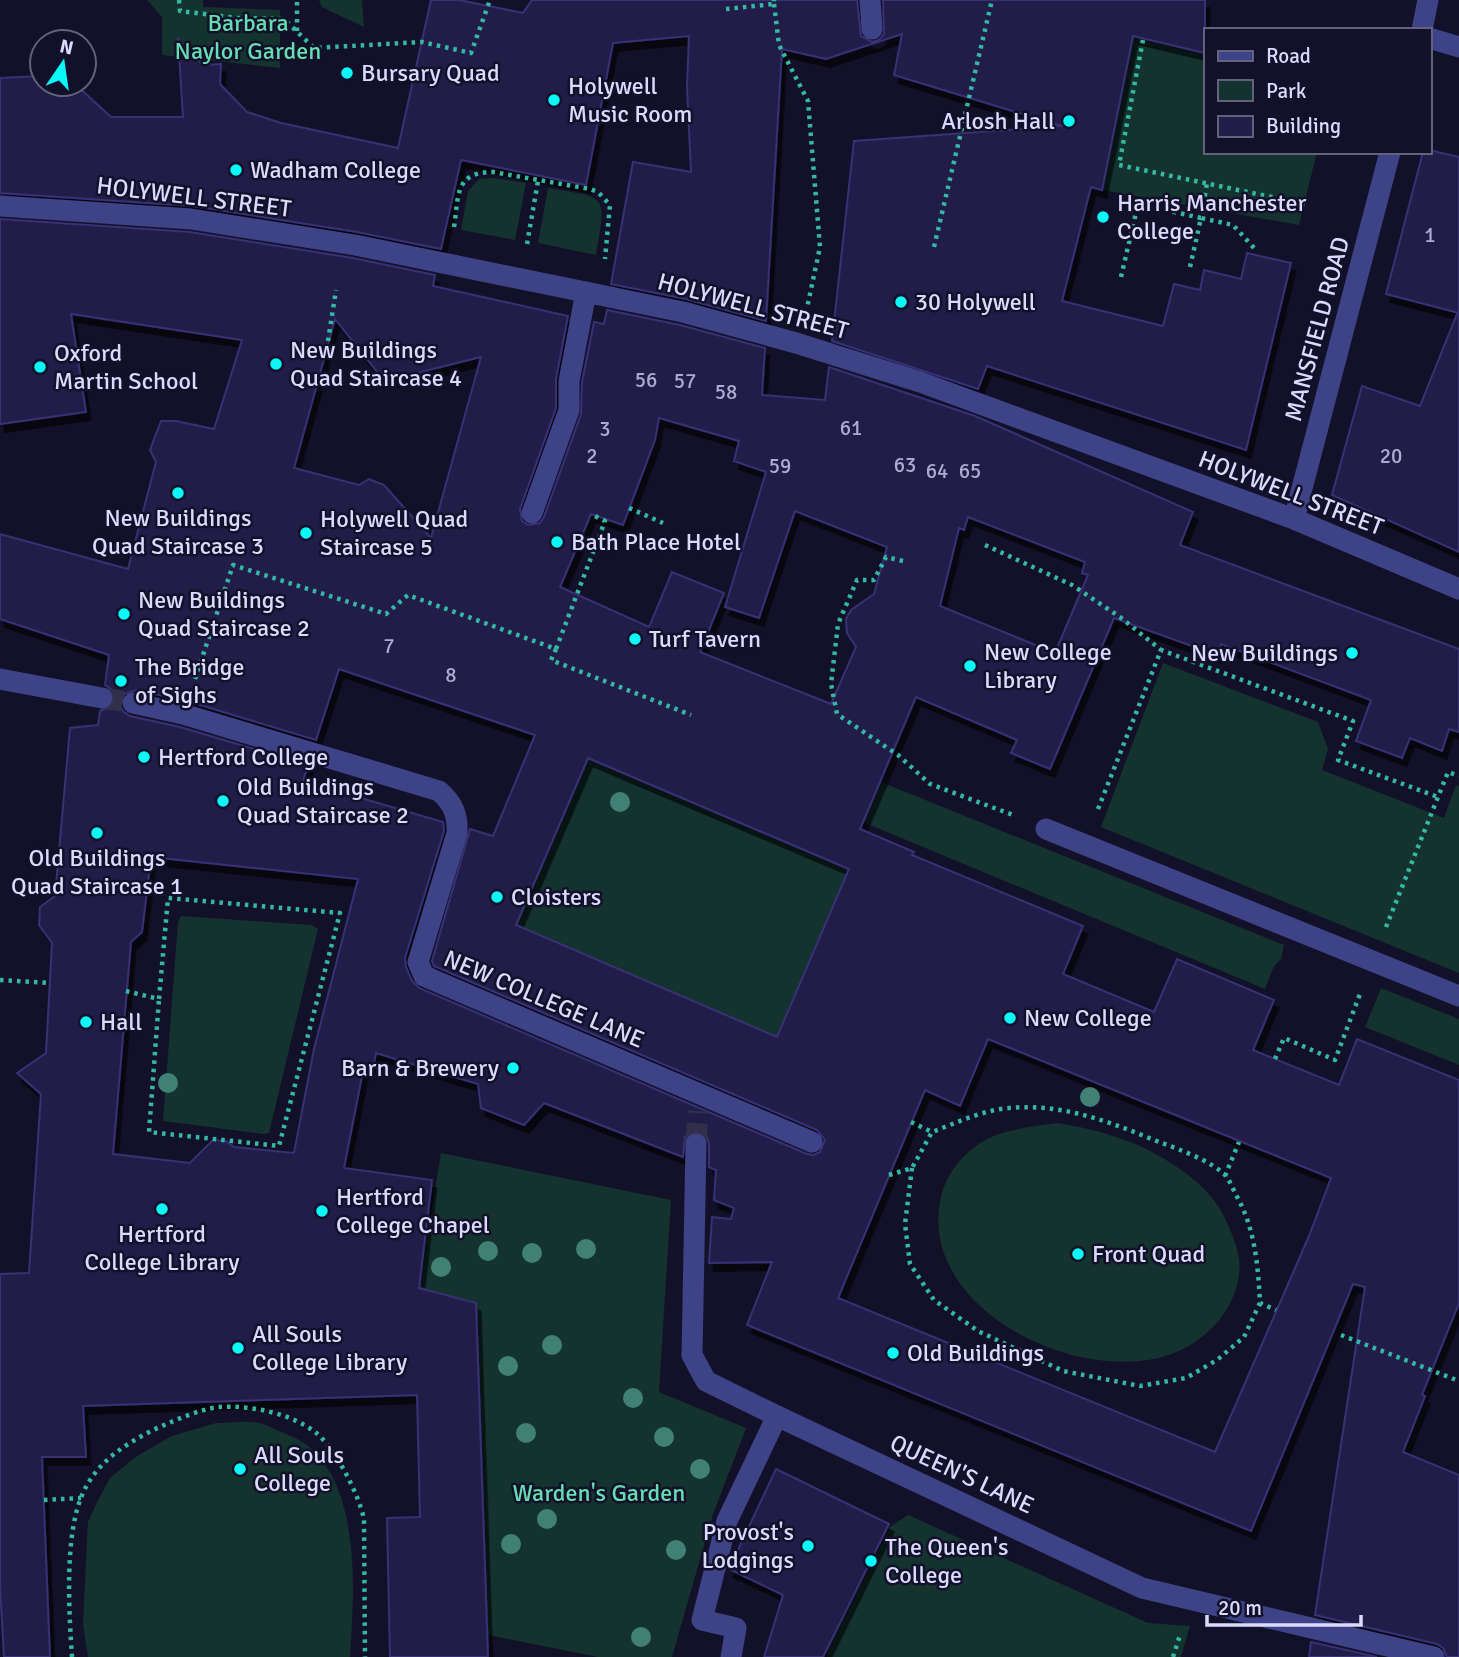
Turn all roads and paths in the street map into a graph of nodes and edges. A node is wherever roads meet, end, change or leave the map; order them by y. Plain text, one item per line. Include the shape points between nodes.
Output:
1 (179, 0) edge
2 (297, 0) edge
3 (490, 0) edge
4 (870, 0) edge
5 (992, 0) edge
6 (1428, 0) edge
7 (774, 2) edge
8 (726, 9) dead end
9 (1422, 28) edge
10 (872, 29) dead end
11 (297, 32) junction
12 (1431, 39) edge
13 (1143, 40) dead end
14 (1459, 47) edge
15 (1389, 154) edge
16 (538, 181) junction
17 (1207, 183) junction
18 (1305, 204) dead end
19 (0, 206) edge
20 (1201, 218) junction
21 (452, 234) dead end
22 (934, 247) dead end
23 (1255, 249) dead end
24 (526, 251) dead end
25 (1190, 267) dead end
26 (604, 268) dead end
27 (1121, 277) dead end
28 (336, 290) dead end
29 (586, 292) junction
30 (805, 317) dead end
31 (328, 341) dead end
32 (629, 508) dead end
33 (532, 513) dead end
34 (593, 515) dead end
35 (1294, 519) junction
36 (663, 523) dead end
37 (985, 545) dead end
38 (903, 561) dead end
39 (1459, 589) edge
40 (556, 649) junction
41 (1161, 650) junction
42 (0, 679) edge
43 (102, 698) tunnel mouth
44 (133, 703) tunnel mouth
45 (183, 714) junction
46 (691, 715) dead end
47 (1459, 776) edge
48 (1438, 797) junction
49 (1046, 829) joint
50 (1084, 844) junction
51 (1372, 961) junction
52 (0, 980) edge
53 (49, 983) dead end
54 (127, 992) dead end
55 (1459, 996) edge
56 (159, 999) junction
57 (1275, 1059) dead end
58 (911, 1122) dead end
59 (932, 1132) junction
60 (812, 1142) dead end
61 (1239, 1142) dead end
62 (696, 1144) tunnel mouth
63 (912, 1168) junction
64 (889, 1175) dead end
65 (1226, 1176) junction
66 (1260, 1303) junction
67 (1276, 1310) dead end
68 (1341, 1335) dead end
69 (1459, 1381) edge
70 (777, 1416) junction
71 (81, 1498) junction
72 (44, 1500) dead end
73 (1180, 1636) dead end
74 (72, 1657) edge
75 (365, 1657) edge
76 (731, 1657) edge
77 (1173, 1657) edge
78 (1434, 1657) edge

1 - 11 path via 180,11 284,19
2 - 11 path
3 - 11 path via 471,53 422,42 314,48
4 - 10 street
5 - 22 path
6 - 9 street
7 - 8 path
7 - 30 path via 779,46 808,101 820,247
12 - 14 street
13 - 17 path via 1119,165
15 - 35 street, MANSFIELD ROAD
16 - 21 path via 493,172 469,176 461,189
16 - 24 path
16 - 26 path via 590,189 610,205
17 - 18 path
17 - 20 path
19 - 29 street, HOLYWELL STREET via 191,219 355,245
20 - 23 path via 1233,225
20 - 25 path
20 - 27 path via 1138,204
28 - 31 path
29 - 33 street via 569,381 569,410
29 - 35 street, HOLYWELL STREET via 709,319 908,378
32 - 36 path
34 - 40 path via 605,520
35 - 39 street, HOLYWELL STREET
37 - 41 path via 1072,585
38 - 49 path via 886,557 874,580 857,580 838,624 831,684 837,714 898,755 930,784
40 - 45 path via 408,595 386,614 233,565
40 - 46 path via 551,660
41 - 48 path via 1353,720 1338,760
41 - 50 path
42 - 43 street
44 - 45 street, NEW COLLEGE LANE
45 - 60 street, NEW COLLEGE LANE via 439,791 450,800 458,818 457,834 418,962 424,976 698,1102
47 - 48 path via 1448,772
48 - 51 path
49 - 50 street
50 - 51 street
51 - 55 street
51 - 57 path via 1335,1060 1284,1038
52 - 53 path
54 - 56 path
56 - 56 path via 168,898 340,913 279,1146 149,1132
58 - 59 path
59 - 63 path
59 - 65 path via 1008,1108 1071,1110 1195,1156
61 - 65 path
62 - 70 street, QUEEN'S LANE via 692,1355 706,1381
63 - 64 path
63 - 66 path via 905,1224 910,1264 934,1300 978,1331 1063,1371 1140,1386 1186,1378 1244,1337
65 - 66 path via 1246,1212 1258,1260
66 - 67 path
68 - 69 path
70 - 76 street via 727,1521 702,1620 736,1628
70 - 78 street, QUEEN'S LANE via 1142,1588
71 - 72 path
71 - 74 path via 73,1527 70,1578
71 - 75 path via 99,1466 125,1445 170,1422 218,1407 275,1412 317,1433 338,1460 361,1504
73 - 77 path

